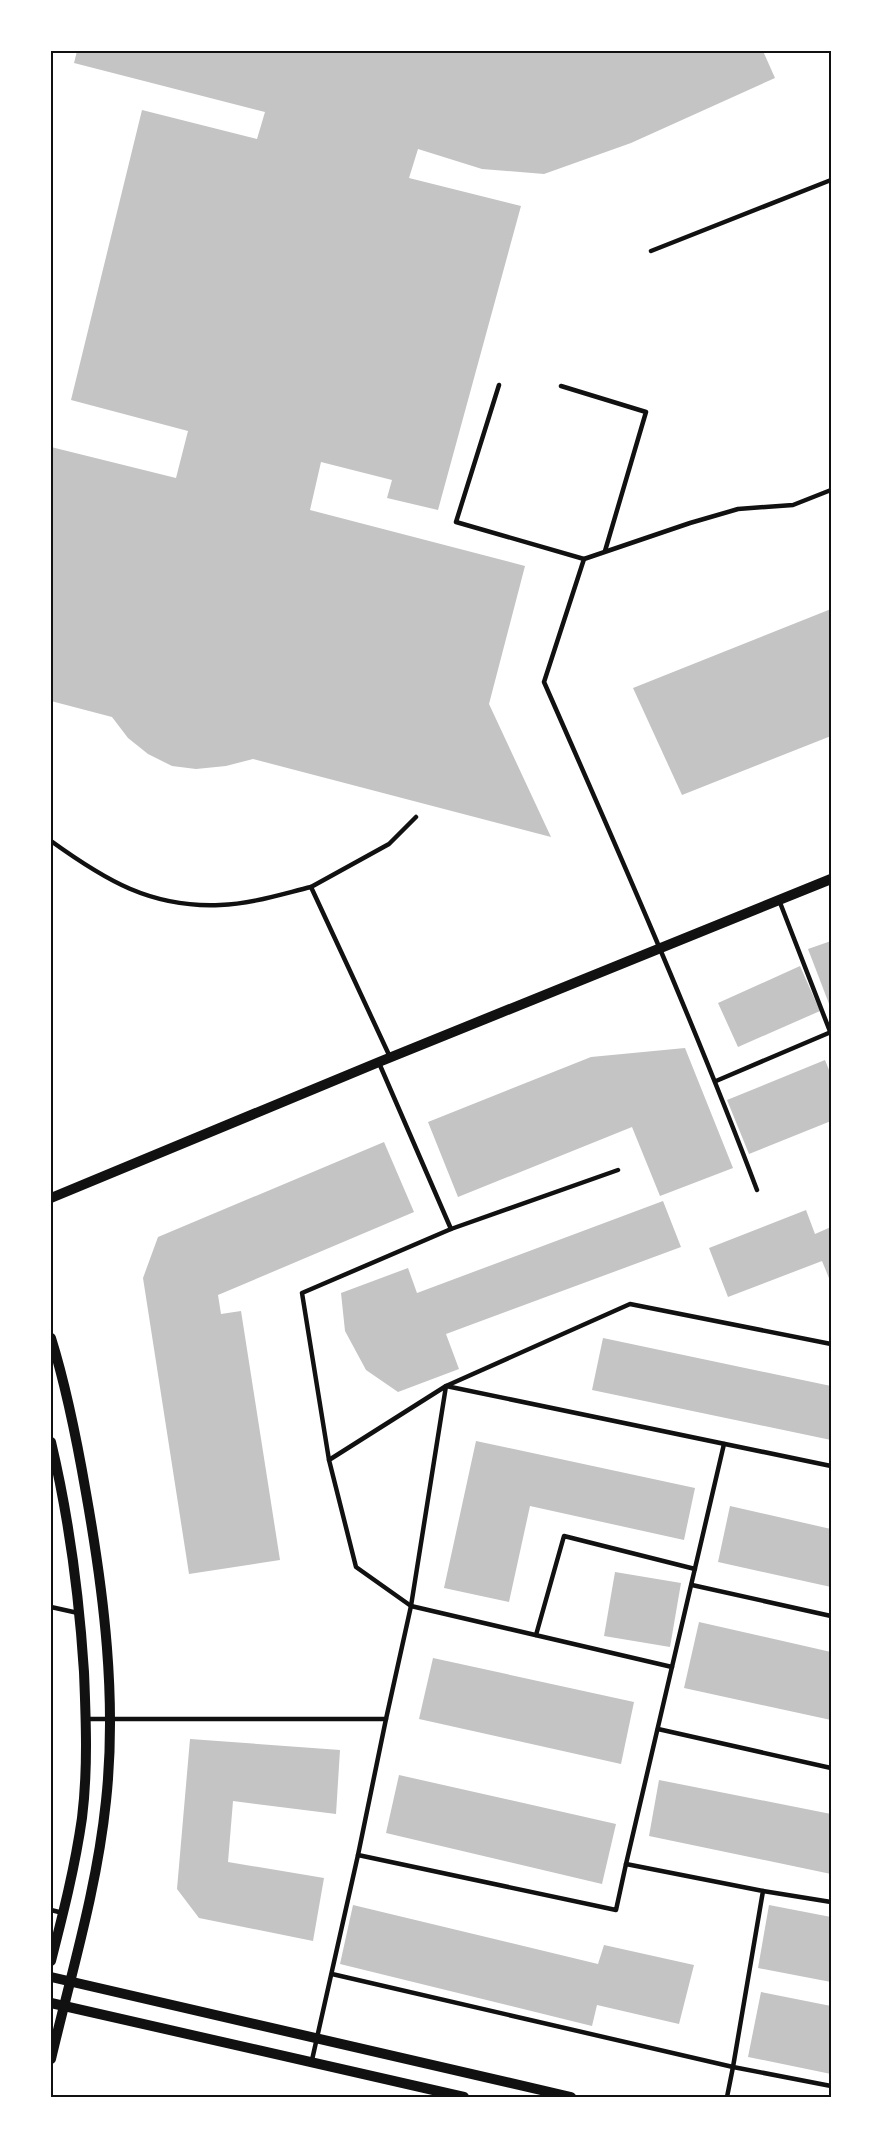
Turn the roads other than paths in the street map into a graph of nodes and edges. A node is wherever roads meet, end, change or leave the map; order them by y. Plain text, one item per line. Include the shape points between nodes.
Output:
1 (831, 180) edge
2 (651, 251) dead end
3 (499, 385) dead end
4 (561, 386) dead end
5 (831, 490) edge
6 (605, 551) junction
7 (584, 558) junction
8 (416, 817) dead end
9 (51, 841) edge
10 (831, 879) edge
11 (311, 887) junction
12 (779, 900) junction
13 (661, 949) junction
14 (831, 1033) edge
15 (390, 1058) junction
16 (379, 1062) junction
17 (716, 1081) junction
18 (618, 1170) dead end
19 (757, 1190) dead end
20 (51, 1198) edge
21 (451, 1229) junction
22 (51, 1338) edge
23 (831, 1344) edge
24 (446, 1386) junction
25 (51, 1442) edge
26 (724, 1444) junction
27 (329, 1460) junction
28 (831, 1466) edge
29 (695, 1569) junction
30 (692, 1585) junction
31 (51, 1606) edge
32 (411, 1606) junction
33 (80, 1613) junction
34 (831, 1616) edge
35 (536, 1635) junction
36 (672, 1667) junction
37 (86, 1719) junction
38 (110, 1719) junction
39 (386, 1719) junction
40 (658, 1729) junction
41 (831, 1768) edge
42 (358, 1855) junction
43 (626, 1864) junction
44 (763, 1890) junction
45 (831, 1902) edge
46 (51, 1910) edge
47 (63, 1913) junction
48 (51, 1961) edge
49 (332, 1974) junction
50 (51, 1977) edge
51 (70, 1982) junction
52 (51, 2003) edge
53 (63, 2006) junction
54 (317, 2039) junction
55 (51, 2059) edge
56 (312, 2061) junction
57 (733, 2067) junction
58 (831, 2086) edge
59 (464, 2097) edge
60 (571, 2097) edge
61 (727, 2097) edge

1 - 2 lane
3 - 7 lane via 456,522
4 - 6 lane via 646,412
5 - 6 lane via 793,505 738,509
6 - 7 lane
7 - 13 lane via 544,682
8 - 11 lane via 389,844
9 - 11 lane via 105,878 141,895 181,903 221,905
10 - 12 street
11 - 15 lane
12 - 13 street
12 - 14 lane
13 - 15 street
13 - 17 lane
14 - 17 lane
15 - 16 street
16 - 20 street
16 - 21 lane
17 - 19 lane
18 - 21 lane
21 - 27 lane via 302,1293
22 - 38 street via 75,1432 92,1526 103,1610
23 - 24 lane via 630,1305
24 - 26 lane
24 - 27 lane
24 - 32 lane
25 - 33 street via 70,1534
26 - 28 lane
26 - 29 lane
27 - 32 lane via 356,1567
29 - 30 lane
29 - 35 lane via 564,1536
30 - 34 lane
30 - 36 lane
31 - 33 lane
32 - 35 lane
32 - 39 lane
33 - 37 street
35 - 36 lane
36 - 40 lane
37 - 38 lane
37 - 47 street via 82,1816
38 - 39 lane
38 - 51 street via 100,1843
39 - 42 lane
40 - 41 lane
40 - 43 lane
42 - 43 lane via 616,1910
42 - 49 lane
43 - 44 lane
44 - 45 lane
44 - 57 lane
46 - 47 lane
47 - 48 street
49 - 54 lane
49 - 57 lane
50 - 51 street
51 - 53 street
51 - 54 street
52 - 53 street
53 - 55 street
53 - 56 street
54 - 56 lane
54 - 60 street
56 - 59 street
57 - 58 lane
57 - 61 lane

